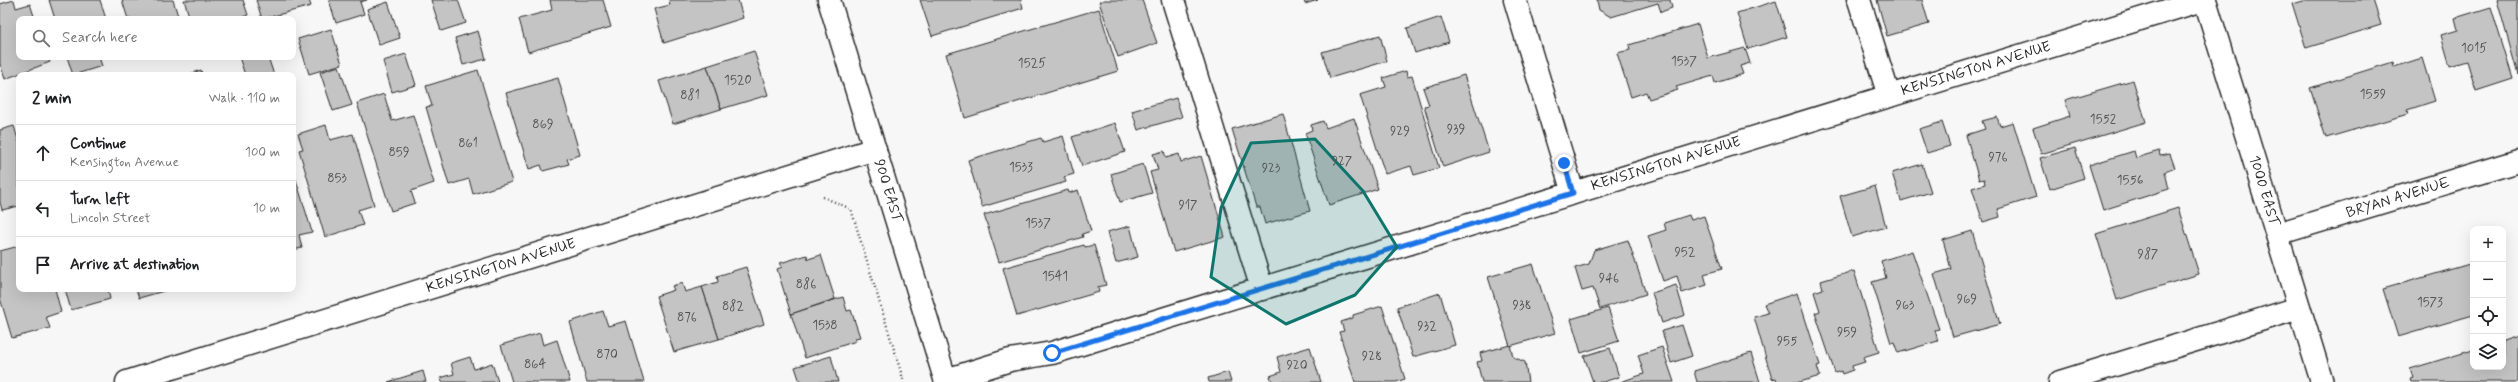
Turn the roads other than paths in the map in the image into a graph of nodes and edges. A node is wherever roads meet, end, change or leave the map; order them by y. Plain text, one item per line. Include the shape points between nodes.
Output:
1 (829, 0) edge
2 (1173, 0) edge
3 (1515, 0) edge
4 (1859, 0) edge
5 (2202, 0) edge
6 (2205, 0) edge
7 (1889, 96) junction
8 (875, 150) junction
9 (2518, 161) edge
10 (1573, 193) junction
11 (2277, 234) junction
12 (1262, 289) junction
13 (2299, 308) junction
14 (946, 381) edge
15 (127, 382) edge
16 (2060, 382) edge
17 (2322, 382) edge

1 - 8 street, 900 EAST
2 - 12 street
3 - 10 street
4 - 7 street
5 - 7 street, KENSINGTON AVENUE
6 - 11 street, 1000 EAST
7 - 10 street, KENSINGTON AVENUE
8 - 14 street, 900 EAST
8 - 15 street, KENSINGTON AVENUE
9 - 11 street, BRYAN AVENUE
10 - 12 street, KENSINGTON AVENUE
11 - 13 street, 1000 EAST
12 - 14 street, KENSINGTON AVENUE via 1052,353 1010,360
13 - 16 street
13 - 17 street, 1000 EAST

